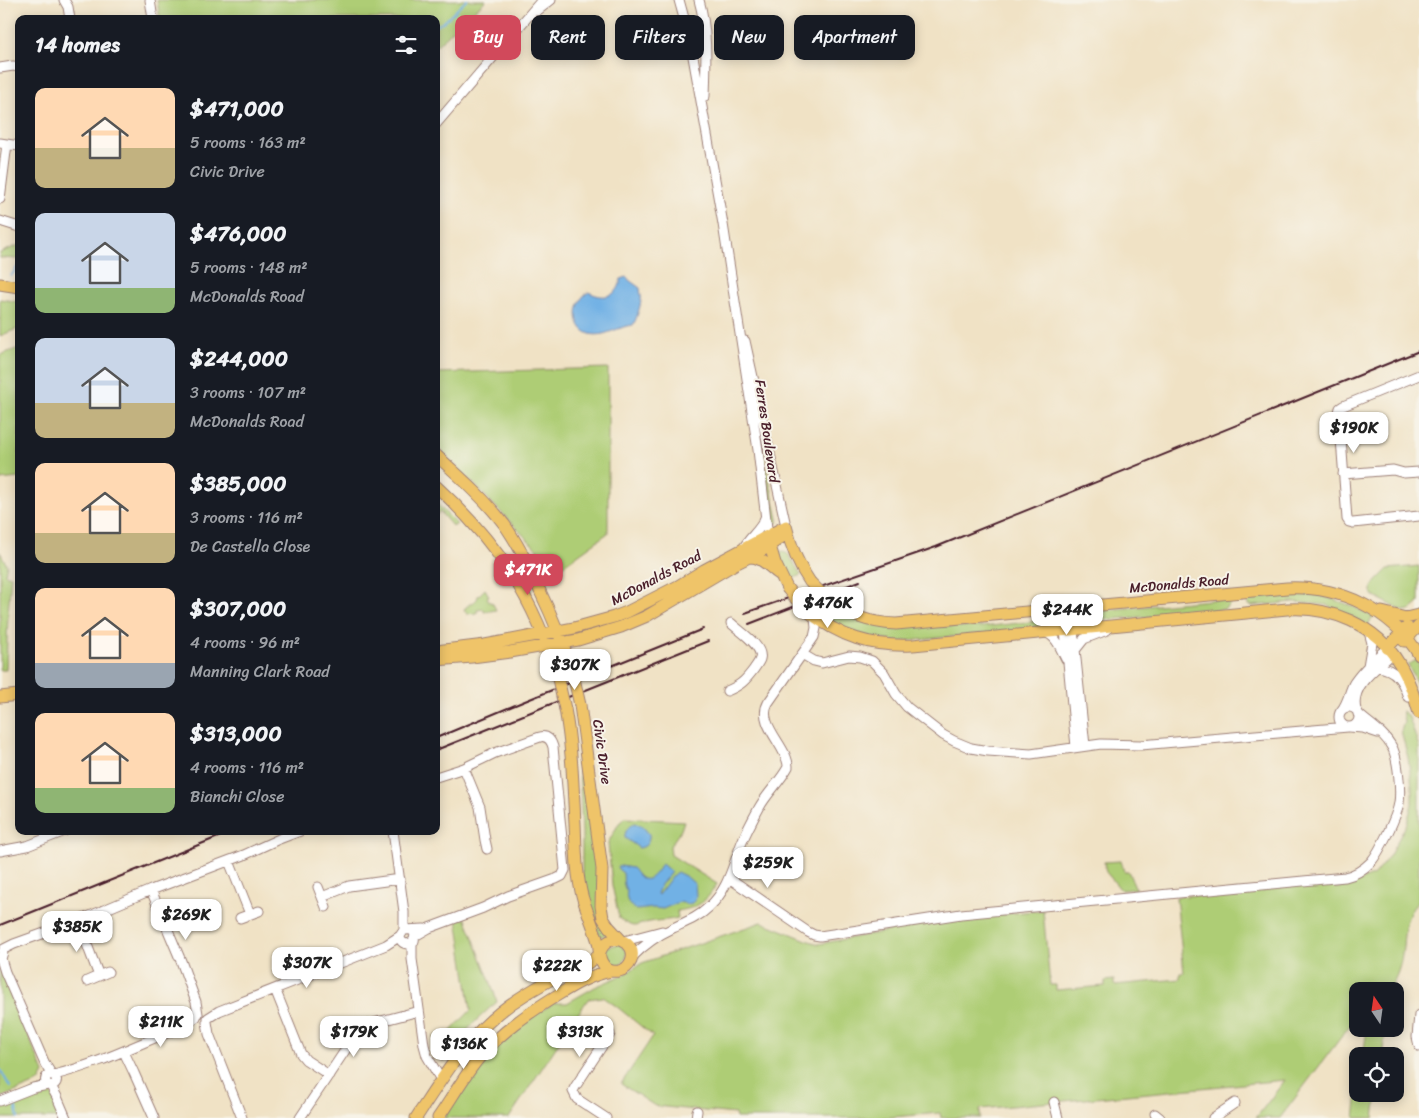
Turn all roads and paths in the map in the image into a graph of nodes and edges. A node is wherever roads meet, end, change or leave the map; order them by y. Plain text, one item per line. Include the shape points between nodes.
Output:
1 (64, 0) edge
2 (150, 0) edge
3 (542, 0) edge
4 (551, 0) edge
5 (679, 0) edge
6 (699, 0) edge
7 (69, 15) edge
8 (152, 15) edge
9 (522, 24) junction
10 (15, 66) edge
11 (0, 68) edge
12 (440, 119) edge
13 (705, 121) junction
14 (4, 143) edge
15 (0, 199) edge
16 (0, 222) edge
17 (15, 226) edge
18 (0, 284) edge
19 (15, 286) edge
20 (740, 328) junction
21 (1419, 375) edge
22 (440, 459) edge
23 (1419, 472) edge
24 (1343, 474) junction
25 (440, 490) edge
26 (1419, 516) edge
27 (765, 518) junction
28 (787, 530) junction
29 (768, 541) junction
30 (746, 553) junction
31 (781, 575) junction
32 (1235, 593) junction
33 (1374, 609) junction
34 (1060, 610) junction
35 (811, 614) junction
36 (1237, 614) junction
37 (1419, 615) edge
38 (731, 623) dead end
39 (1119, 625) junction
40 (1419, 626) edge
41 (834, 630) junction
42 (1069, 630) junction
43 (558, 631) junction
44 (1044, 632) junction
45 (1369, 632) junction
46 (543, 634) junction
47 (1404, 635) junction
48 (814, 637) junction
49 (562, 643) junction
50 (547, 646) junction
51 (1076, 649) junction
52 (440, 651) edge
53 (1390, 651) junction
54 (1419, 651) edge
55 (802, 654) junction
56 (440, 660) edge
57 (1068, 664) junction
58 (1368, 666) junction
59 (1378, 667) junction
60 (15, 689) edge
61 (0, 690) edge
62 (727, 691) dead end
63 (15, 695) edge
64 (0, 697) edge
65 (1357, 712) junction
66 (1340, 713) junction
67 (1419, 714) edge
68 (1419, 720) edge
69 (1349, 727) junction
70 (1314, 729) junction
71 (1388, 741) junction
72 (1080, 746) junction
73 (464, 768) junction
74 (440, 776) edge
75 (55, 835) edge
76 (290, 835) edge
77 (394, 835) edge
78 (487, 849) dead end
79 (0, 851) edge
80 (229, 861) junction
81 (729, 878) junction
82 (400, 879) junction
83 (318, 887) dead end
84 (151, 890) junction
85 (322, 897) junction
86 (326, 906) dead end
87 (259, 911) dead end
88 (250, 914) junction
89 (240, 918) dead end
90 (78, 921) junction
91 (672, 929) junction
92 (408, 936) junction
93 (622, 941) junction
94 (600, 953) junction
95 (632, 957) junction
96 (611, 971) junction
97 (87, 981) dead end
98 (275, 990) junction
99 (419, 1011) junction
100 (1419, 1015) edge
101 (202, 1018) junction
102 (610, 1034) dead end
103 (1419, 1046) edge
104 (126, 1051) junction
105 (329, 1075) junction
106 (444, 1076) junction
107 (51, 1080) junction
108 (0, 1101) edge
109 (1054, 1102) dead end
110 (1235, 1103) dead end
111 (66, 1118) edge
112 (154, 1118) edge
113 (242, 1118) edge
114 (300, 1118) edge
115 (416, 1118) edge
116 (438, 1118) edge
117 (606, 1118) edge
118 (1058, 1118) edge
119 (1213, 1118) edge

1 - 7 street
2 - 8 street
3 - 9 street
4 - 9 street
5 - 13 street, Ferres Boulevard
6 - 13 street, Ferres Boulevard via 706,40
9 - 12 street
10 - 11 street
13 - 20 street, Ferres Boulevard
14 - 15 street
16 - 17 street
18 - 19 main road
20 - 27 street, Ferres Boulevard
20 - 28 street, Ferres Boulevard via 747,346
21 - 24 street via 1340,408
22 - 43 main road, Civic Drive via 481,498 512,535
23 - 24 street via 1393,470
24 - 26 street via 1349,522
25 - 46 main road via 466,514 495,550 518,584
27 - 29 street, Ferres Boulevard
27 - 30 street via 761,528 751,536
28 - 29 main road, McDonalds Road
28 - 34 main road, McDonalds Road, bridge via 797,561 810,582 842,610 863,619 896,624
29 - 30 main road, McDonalds Road
29 - 31 main road
30 - 31 main road
30 - 43 main road, McDonalds Road via 627,612
30 - 49 main road, McDonalds Road via 641,619 601,634
31 - 35 main road, bridge via 795,598
32 - 33 main road, McDonalds Road via 1309,588 1342,594
32 - 34 main road, McDonalds Road
32 - 36 main road
33 - 37 main road via 1404,618
33 - 47 main road, McDonalds Road
34 - 42 main road
35 - 41 main road
35 - 48 street via 816,630
36 - 39 main road
36 - 45 main road via 1296,608 1315,610 1345,618
37 - 47 main road
38 - 62 street via 757,646 761,655 743,682
39 - 42 main road
39 - 51 street via 1088,637
40 - 47 main road
41 - 44 main road via 890,646
41 - 48 street
42 - 44 main road
42 - 51 street
42 - 57 street
43 - 46 main road, McDonalds Road
43 - 49 main road, Civic Drive
44 - 57 street via 1054,638
45 - 53 main road
45 - 58 street via 1372,643
46 - 50 main road
46 - 52 main road, McDonalds Road
47 - 53 main road
47 - 54 main road, McDonalds Road
48 - 55 street
49 - 50 main road, McDonalds Road
49 - 93 main road, Civic Drive, bridge via 580,705 601,864 601,906 609,928
50 - 56 main road, McDonalds Road
50 - 94 main road, bridge via 565,709 571,749 582,893
51 - 72 street
53 - 58 street
53 - 59 street
53 - 67 main road via 1408,679
55 - 72 street via 822,663 849,656 872,661 884,673 906,707 963,746 1030,754
55 - 81 street via 765,710 766,721 787,758 788,767 759,806
57 - 72 street
58 - 66 street via 1354,683
59 - 65 street via 1356,692
59 - 68 street via 1391,670 1400,678
60 - 61 main road
63 - 64 main road
65 - 66 street via 1348,708
65 - 69 street via 1358,722
65 - 71 street
66 - 69 street via 1340,722
66 - 70 street via 1330,724
69 - 70 street
69 - 71 street via 1374,731
70 - 72 street via 1188,742
71 - 81 street via 1396,760 1400,792 1397,810 1374,858 1345,877 961,914 820,936 808,932
73 - 74 street
73 - 78 street via 480,807
73 - 92 street via 540,737 550,739 565,868 556,879
75 - 79 street via 27,846
76 - 80 street
77 - 82 street
80 - 84 street
80 - 88 street
81 - 91 street via 710,906
82 - 85 street via 349,886
82 - 92 street
83 - 85 street
84 - 90 street
84 - 101 street
85 - 86 street
87 - 88 street
88 - 89 street
90 - 97 street via 104,974
90 - 107 street via 14,944 1,956 7,979
91 - 93 street
91 - 95 street
92 - 98 street
92 - 99 street
93 - 94 main road via 612,940 604,944
93 - 95 main road via 629,946
94 - 96 main road via 604,966
94 - 106 main road via 581,968 554,978 500,1012 468,1043
95 - 96 main road via 625,968
96 - 116 main road via 579,982 504,1032 479,1059
98 - 101 street
98 - 105 street via 303,1057
99 - 105 street via 363,1026
99 - 106 street via 428,1056
100 - 103 street
101 - 104 street
101 - 113 street
102 - 117 street via 574,1091 577,1099
104 - 107 street
104 - 112 street
105 - 114 street
106 - 115 main road
107 - 108 street
107 - 111 street
109 - 118 street
110 - 119 street

